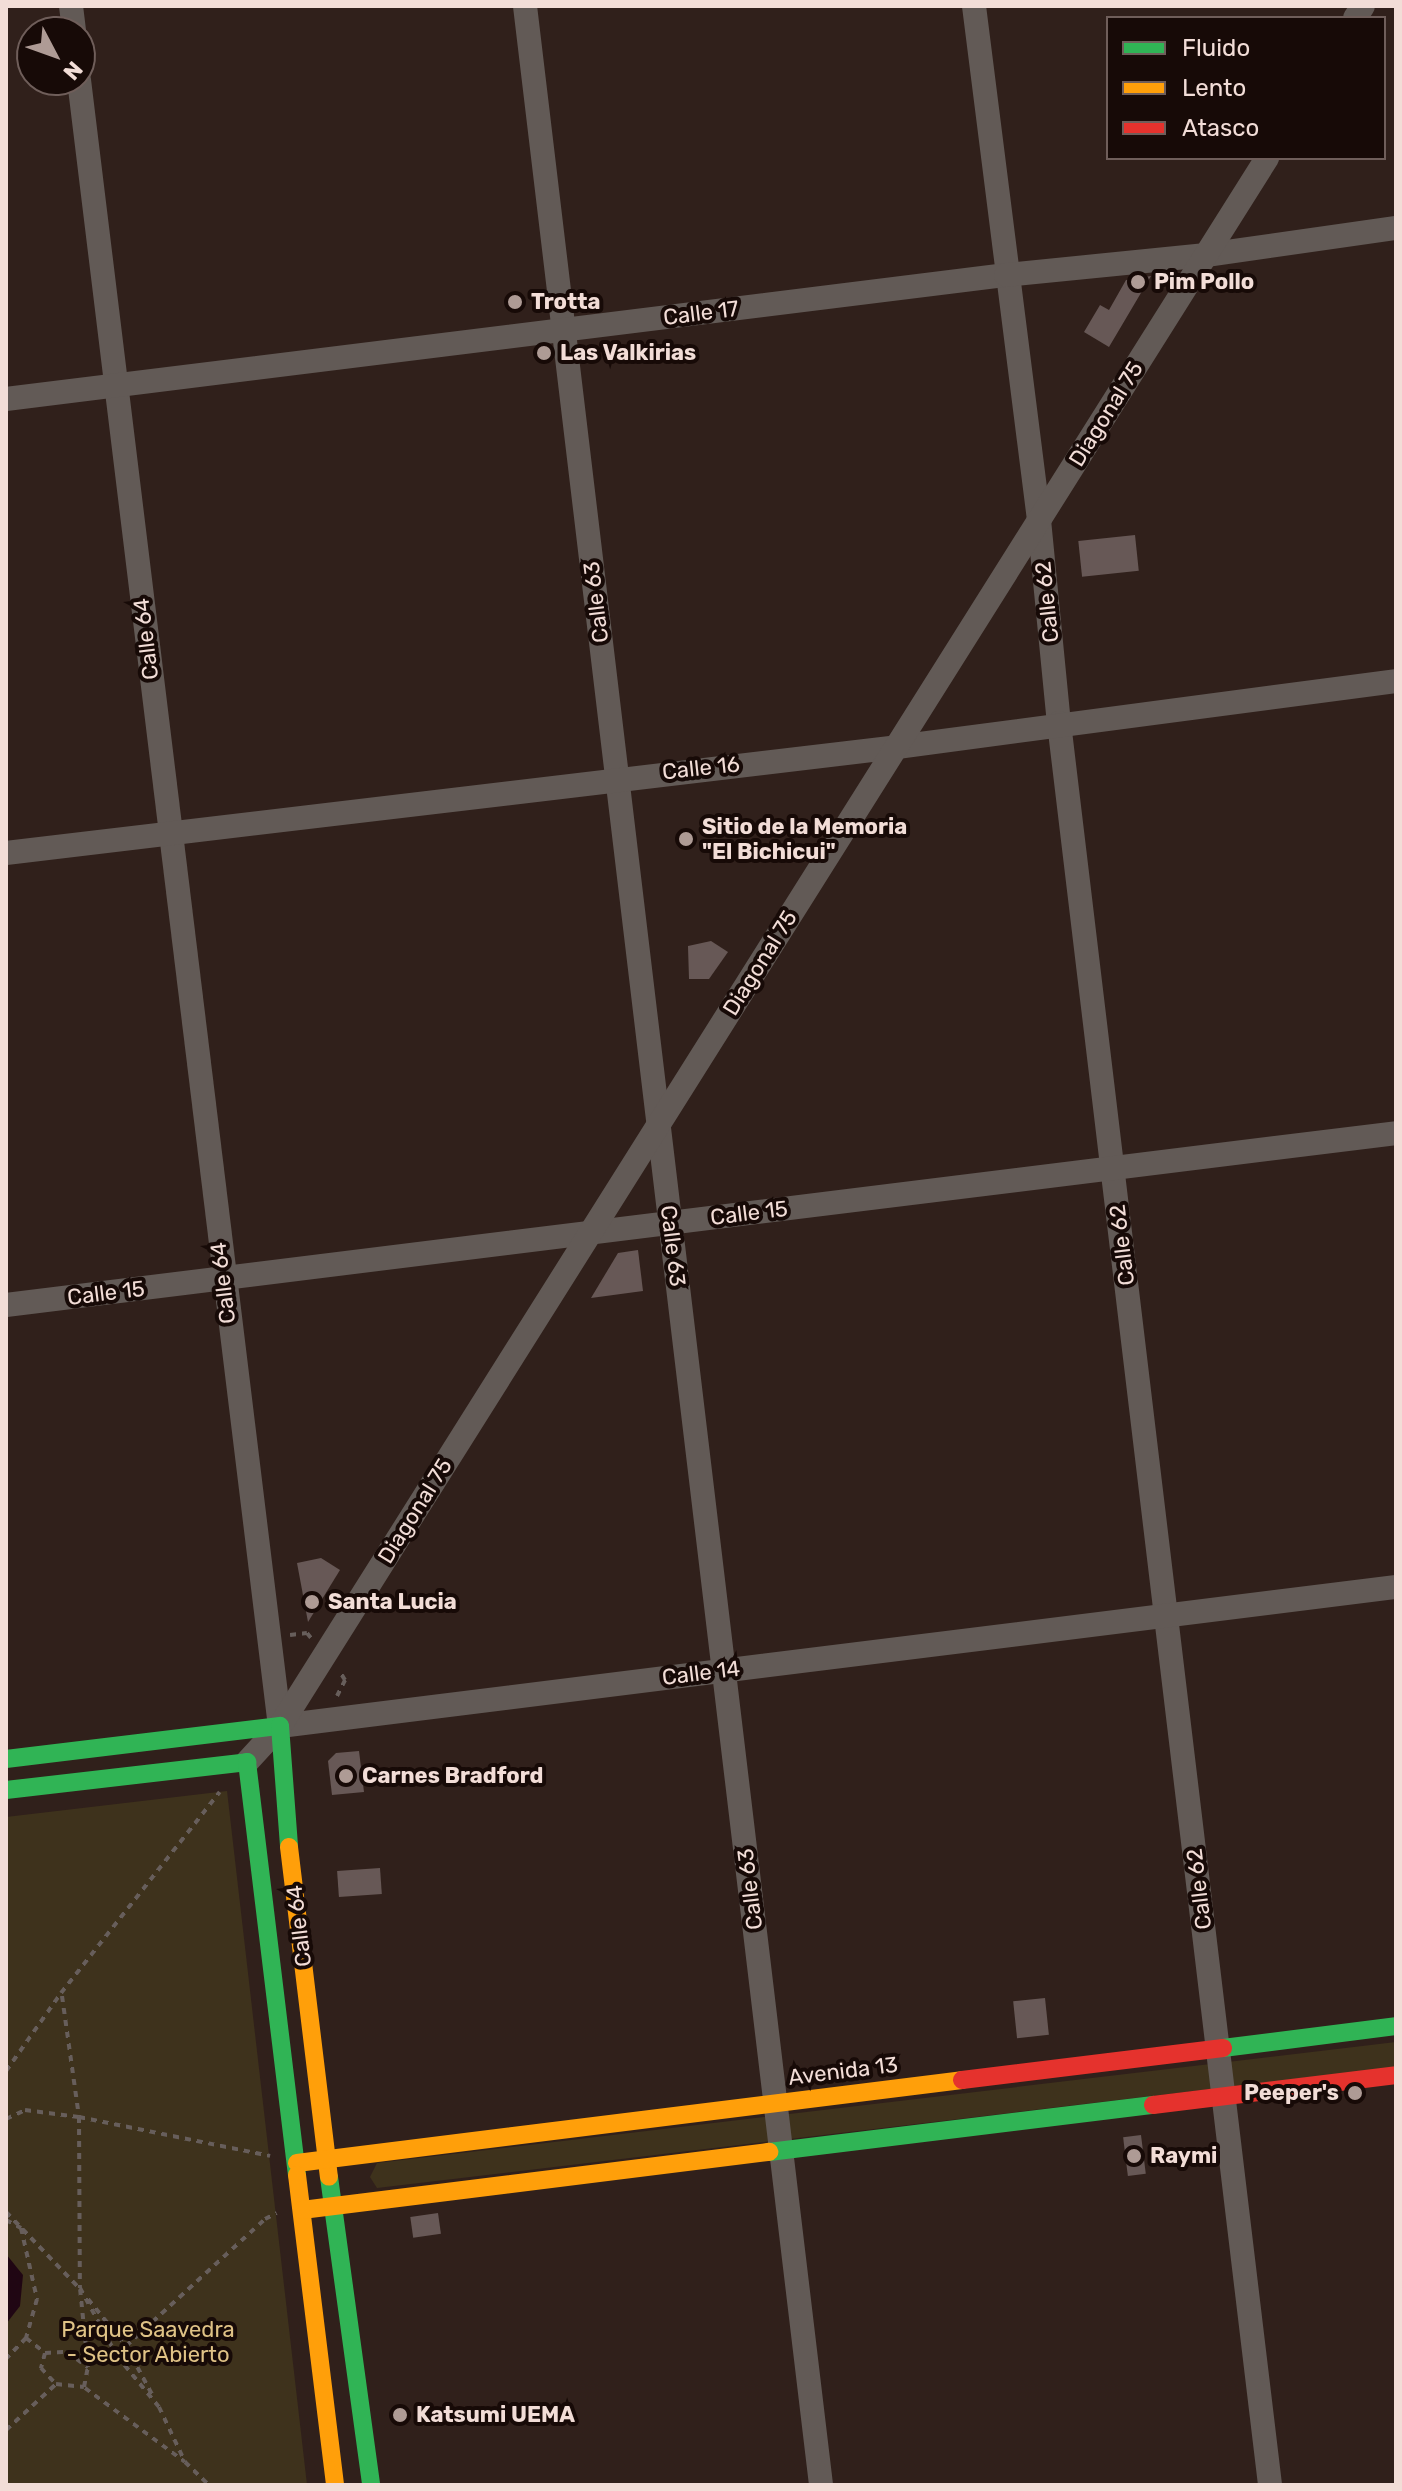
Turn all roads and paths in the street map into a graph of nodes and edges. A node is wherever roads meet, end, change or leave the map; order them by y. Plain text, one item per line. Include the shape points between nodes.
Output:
1 (525, 6) edge
2 (974, 6) edge
3 (81, 96) edge
4 (1266, 160) edge
5 (1396, 228) edge
6 (1206, 255) junction
7 (1006, 275) junction
8 (564, 330) junction
9 (116, 385) junction
10 (6, 399) edge
11 (1039, 520) junction
12 (1396, 681) edge
13 (1059, 723) junction
14 (897, 747) junction
15 (617, 778) junction
16 (169, 833) junction
17 (6, 853) edge
18 (657, 1127) junction
19 (1396, 1133) edge
20 (1113, 1168) junction
21 (670, 1223) junction
22 (589, 1235) junction
23 (222, 1279) junction
24 (6, 1305) edge
25 (1396, 1587) edge
26 (1166, 1615) junction
27 (723, 1670) junction
28 (280, 1726) junction
29 (6, 1759) edge
30 (247, 1762) junction
31 (223, 1787) dead end
32 (6, 1790) edge
33 (61, 1993) junction
34 (1396, 2026) edge
35 (1218, 2048) junction
36 (6, 2071) edge
37 (1396, 2075) edge
38 (1224, 2096) junction
39 (775, 2103) junction
40 (79, 2117) junction
41 (6, 2119) edge
42 (781, 2151) junction
43 (274, 2156) dead end
44 (327, 2159) junction
45 (297, 2163) junction
46 (333, 2206) junction
47 (302, 2210) junction
48 (281, 2211) dead end
49 (6, 2212) edge
50 (6, 2220) edge
51 (21, 2228) junction
52 (80, 2288) junction
53 (26, 2338) junction
54 (126, 2346) junction
55 (45, 2353) junction
56 (6, 2359) edge
57 (88, 2367) junction
58 (56, 2384) junction
59 (84, 2387) junction
60 (159, 2407) junction
61 (6, 2430) edge
62 (185, 2462) junction
63 (209, 2485) edge
64 (335, 2485) edge
65 (371, 2485) edge
66 (821, 2485) edge
67 (1270, 2485) edge

1 - 8 street, Calle 63
2 - 7 street, Calle 62
3 - 9 street, Calle 64
4 - 6 street, Diagonal 75
5 - 6 street, Calle 17
6 - 7 street, Calle 17
6 - 11 street, Diagonal 75
7 - 8 street, Calle 17
7 - 11 street, Calle 62
8 - 9 street, Calle 17
8 - 15 street, Calle 63
9 - 10 street, Calle 17
9 - 16 street, Calle 64
11 - 13 street, Calle 62
11 - 14 street, Diagonal 75
12 - 13 street, Calle 16
13 - 14 street, Calle 16
13 - 20 street, Calle 62
14 - 15 street, Calle 16
14 - 18 street, Diagonal 75
15 - 16 street, Calle 16
15 - 18 street, Calle 63
16 - 17 street, Calle 16
16 - 23 street, Calle 64
18 - 21 street, Calle 63
18 - 22 street, Diagonal 75
19 - 20 street, Calle 15
20 - 21 street, Calle 15
20 - 26 street, Calle 62
21 - 22 street, Calle 15
21 - 27 street, Calle 63
22 - 23 street, Calle 15
22 - 28 street, Diagonal 75
23 - 24 street, Calle 15
23 - 28 street, Calle 64
25 - 26 street, Calle 14
26 - 27 street, Calle 14
26 - 35 street, Calle 62
27 - 28 street, Calle 14
27 - 39 street, Calle 63
28 - 29 main road, Calle 14
28 - 30 street, Diagonal 75
28 - 44 main road, Calle 64 via 283,1793
30 - 32 main road
30 - 45 main road, Calle 64
31 - 33 path
33 - 36 path
33 - 40 path
34 - 35 main road, Avenida 13
35 - 38 street, Calle 62
35 - 39 main road, Avenida 13
37 - 38 main road
38 - 42 main road
38 - 67 street, Calle 62
39 - 42 street, Calle 63
39 - 44 main road, Avenida 13
40 - 41 path via 25,2110
40 - 43 path
40 - 52 path
42 - 46 main road
42 - 66 street, Calle 63
44 - 45 main road, Avenida 13
44 - 46 main road, Calle 64
45 - 47 main road, Calle 64
46 - 47 main road
46 - 65 main road, Calle 64
47 - 64 main road, Calle 64
48 - 54 path via 265,2219
49 - 51 path
50 - 51 path
51 - 52 path
51 - 53 path via 37,2299
52 - 54 path
52 - 57 path
52 - 60 path via 117,2356
53 - 55 path
53 - 56 path
54 - 60 path
55 - 57 path via 67,2352
55 - 58 path via 41,2368
57 - 59 path
58 - 59 path
58 - 61 path
59 - 62 path
60 - 62 path
62 - 63 path

